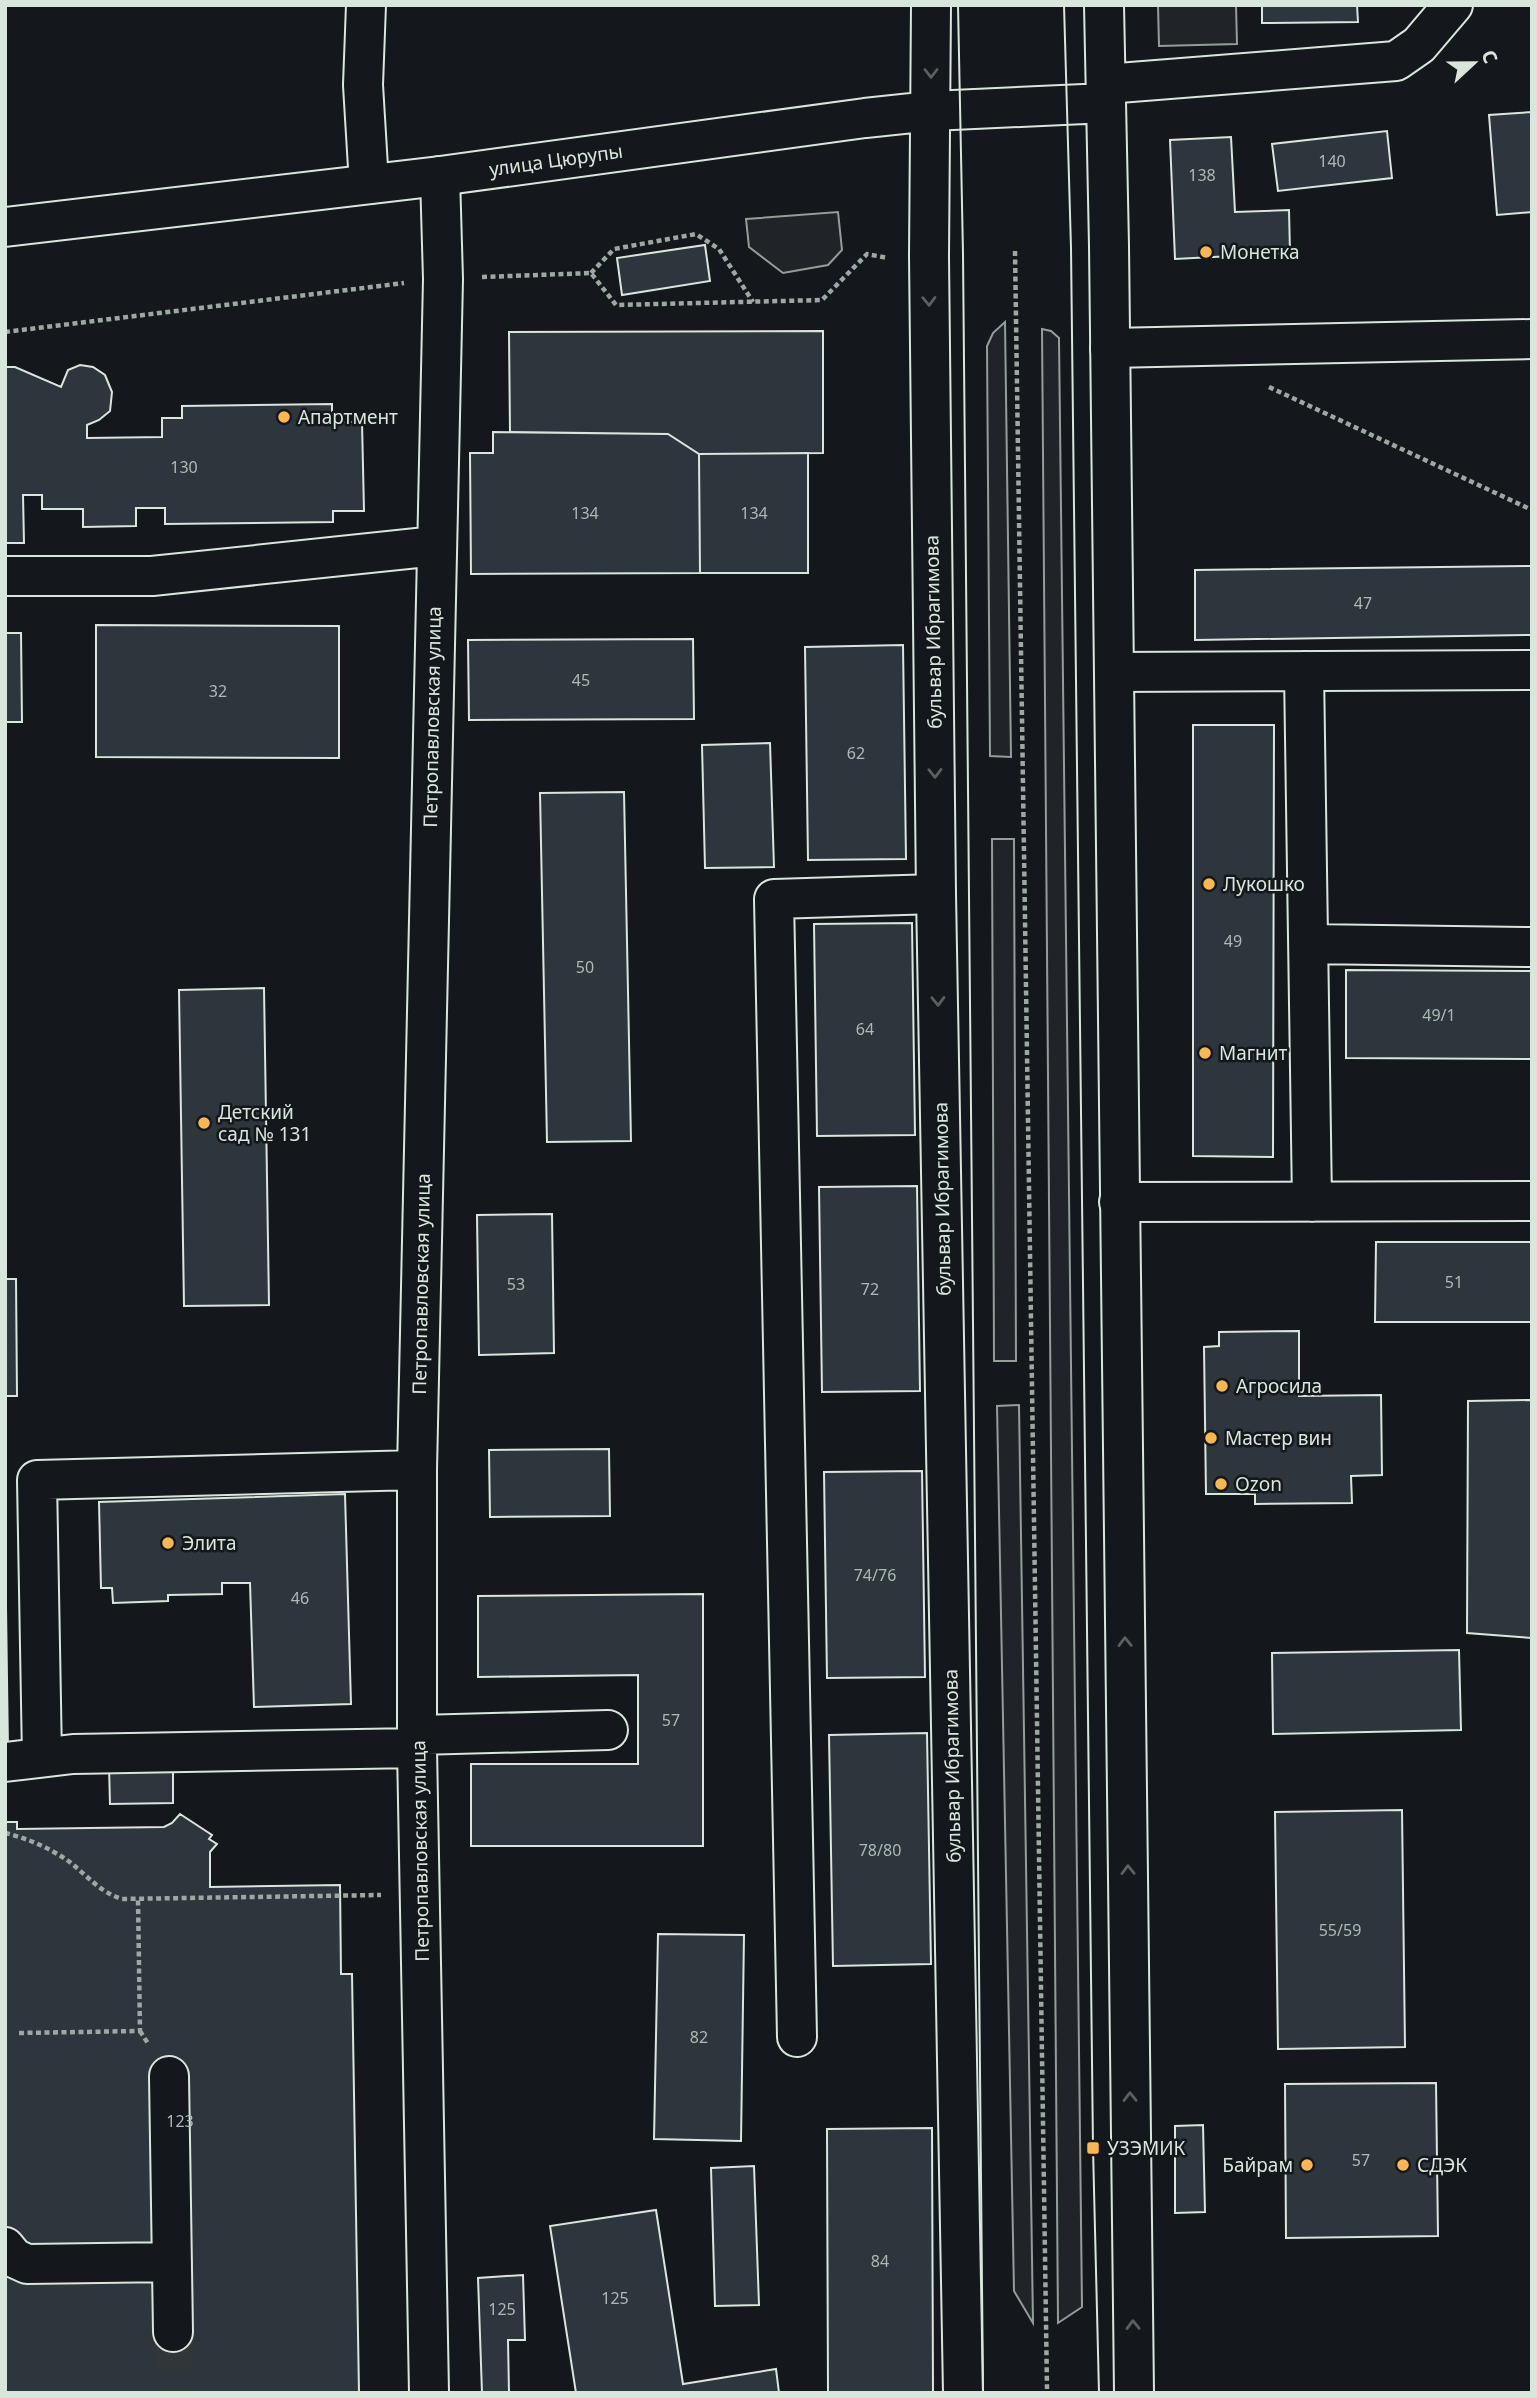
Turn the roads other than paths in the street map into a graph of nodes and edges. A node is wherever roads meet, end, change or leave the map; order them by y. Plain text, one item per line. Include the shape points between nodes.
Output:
1 (366, 5) edge
2 (931, 5) edge
3 (1104, 5) edge
4 (1453, 5) edge
5 (1106, 93) junction
6 (931, 111) junction
7 (440, 176) junction
8 (369, 184) junction
9 (5, 227) edge
10 (1532, 339) edge
11 (1110, 348) junction
12 (436, 546) junction
13 (5, 576) edge
14 (1532, 670) edge
15 (1304, 671) junction
16 (1114, 672) junction
17 (936, 894) junction
18 (1310, 944) junction
19 (1532, 947) edge
20 (1532, 1201) edge
21 (1119, 1202) junction
22 (1312, 1202) junction
23 (417, 1470) junction
24 (608, 1730) dead end
25 (418, 1742) junction
26 (24, 1760) edge
27 (797, 2037) dead end
28 (169, 2076) dead end
29 (5, 2247) edge
30 (172, 2262) junction
31 (173, 2332) tunnel mouth
32 (429, 2393) edge
33 (963, 2393) edge
34 (1134, 2393) edge

1 - 8 main road via 363,85
2 -> 6 main road, бульвар Ибрагимова
3 - 5 main road
4 - 5 main road, улица Цюрупы via 1419,45 1396,61
5 - 6 main road, улица Цюрупы
5 - 11 main road
6 - 7 main road, улица Цюрупы
6 -> 17 main road, бульвар Ибрагимова
7 - 8 main road, улица Цюрупы
7 - 12 main road, Петропавловская улица via 443,279
8 - 9 main road, улица Цюрупы
10 - 11 main road
11 - 16 main road
12 - 13 main road via 152,576
12 - 23 main road, Петропавловская улица
14 - 15 main road
15 - 16 main road
15 - 18 main road
16 - 21 main road
17 - 27 main road via 774,899
17 -> 33 main road, бульвар Ибрагимова
18 - 19 main road
18 - 22 main road
20 - 22 main road
21 - 22 main road
34 -> 21 main road
23 - 25 main road, Петропавловская улица
23 - 26 main road via 37,1480
24 - 25 main road
25 - 26 main road via 72,1754
25 - 32 main road, Петропавловская улица
28 - 30 main road
29 - 30 main road via 27,2264
30 - 31 main road

